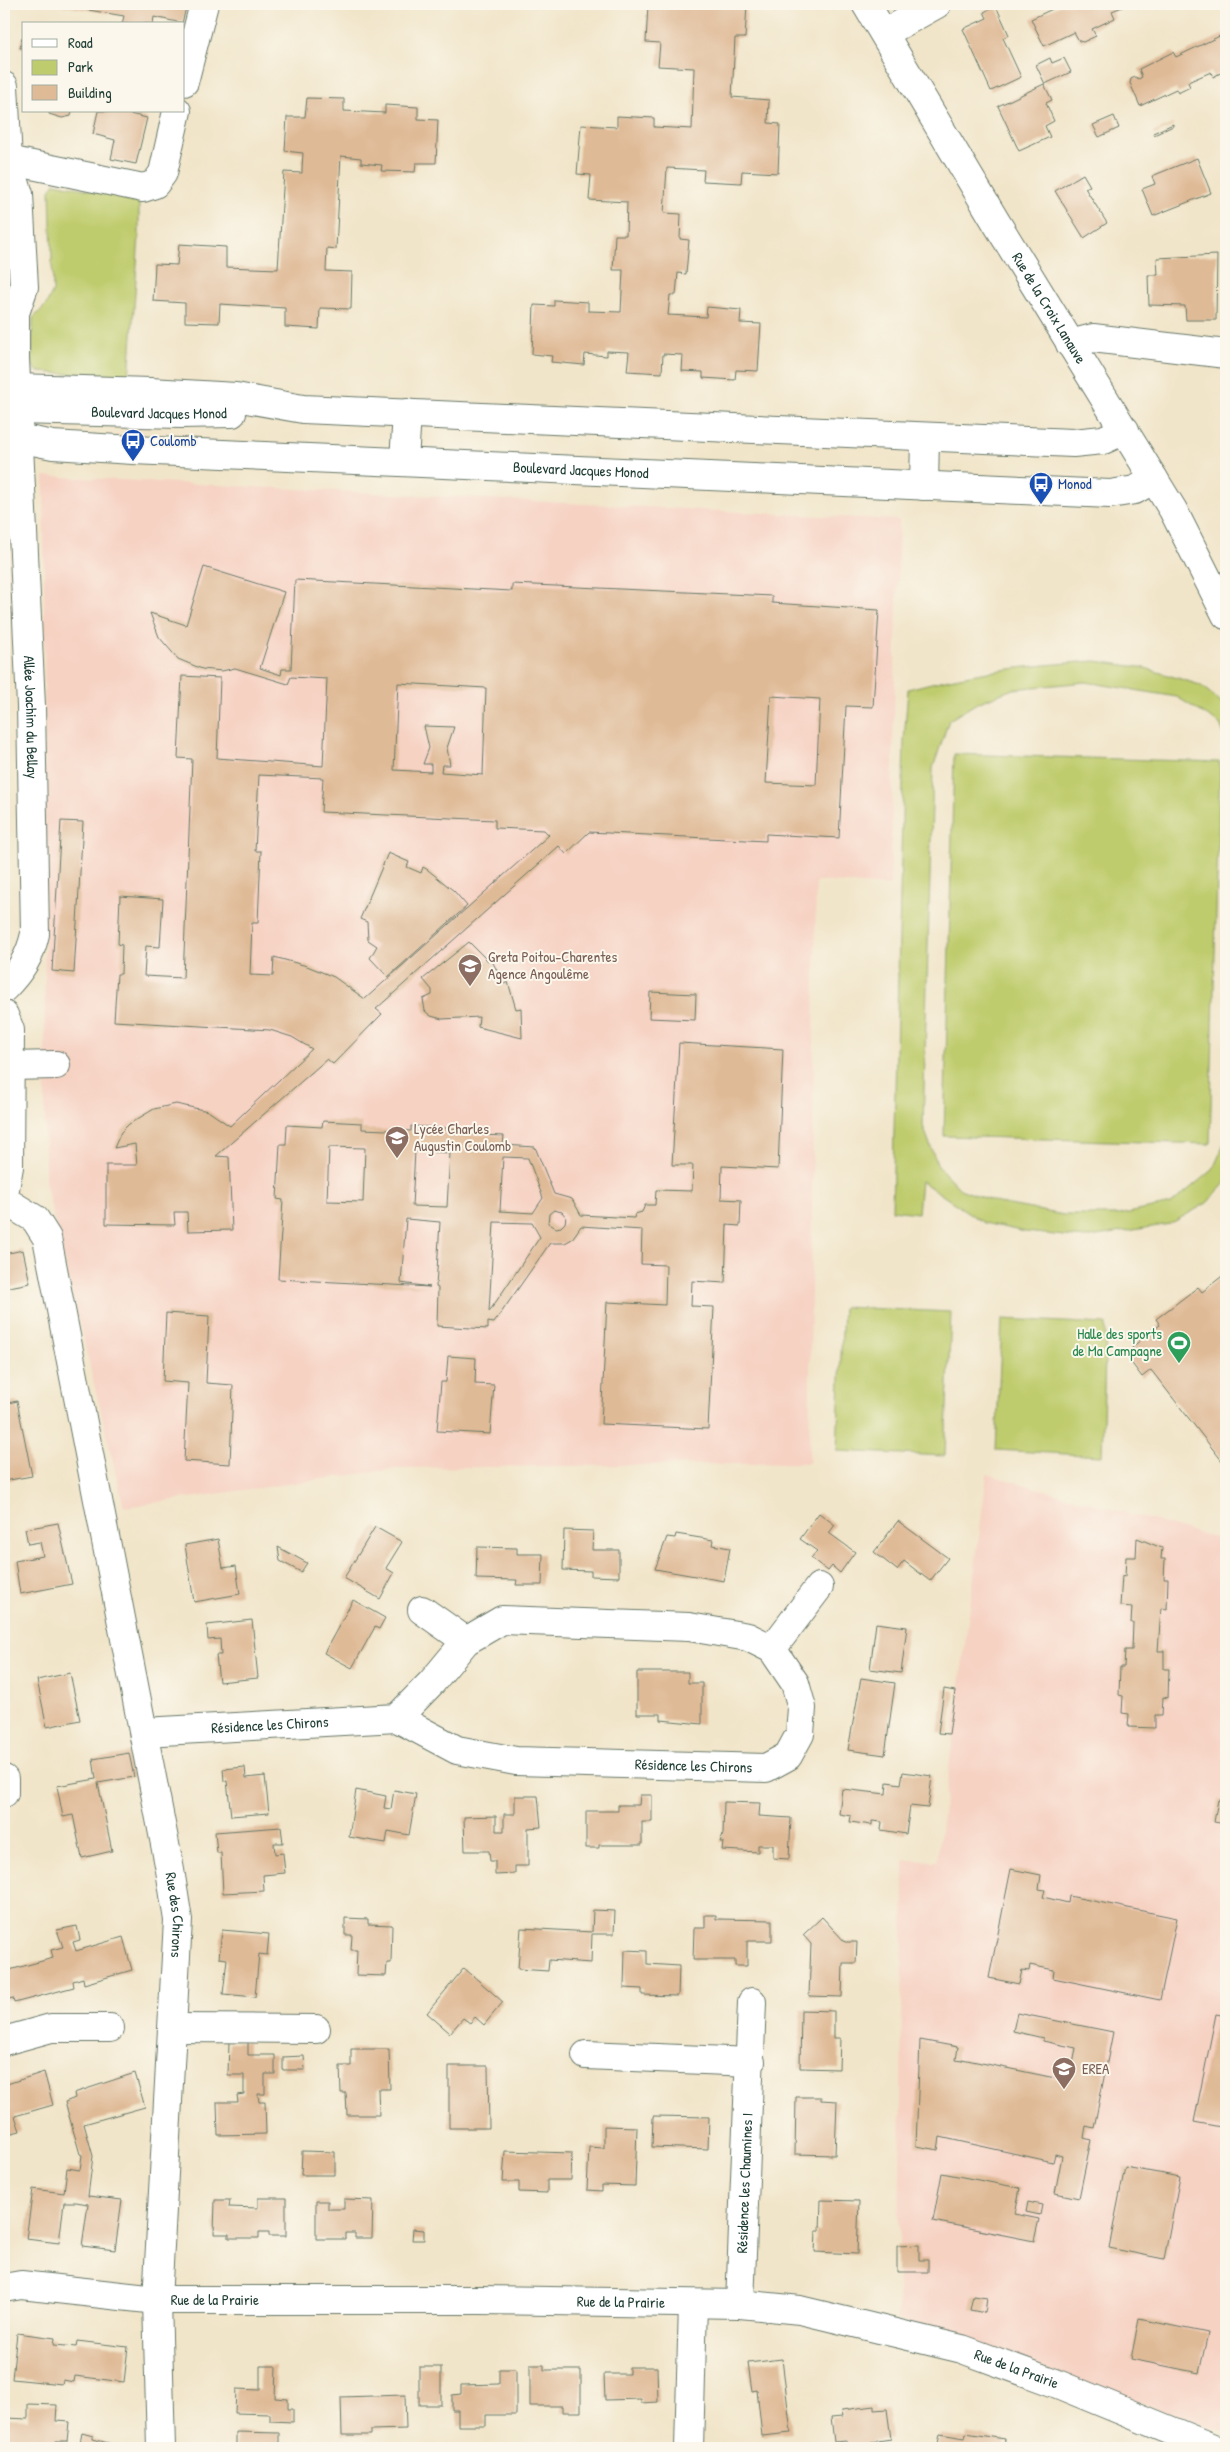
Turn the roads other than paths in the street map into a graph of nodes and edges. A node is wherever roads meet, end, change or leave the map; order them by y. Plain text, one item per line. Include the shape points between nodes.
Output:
1 (204, 4) edge
2 (866, 4) edge
3 (937, 4) edge
4 (884, 33) junction
5 (185, 78) edge
6 (4, 86) edge
7 (177, 112) edge
8 (6, 146) edge
9 (1070, 344) junction
10 (1226, 354) edge
11 (16, 399) junction
12 (406, 413) junction
13 (1124, 430) junction
14 (925, 437) junction
15 (11, 438) edge
16 (404, 461) junction
17 (1154, 479) junction
18 (924, 486) junction
19 (14, 583) edge
20 (1226, 615) edge
21 (4, 988) edge
22 (4, 1014) edge
23 (56, 1065) dead end
24 (10, 1066) junction
25 (4, 1194) edge
26 (4, 1200) edge
27 (819, 1587) dead end
28 (422, 1610) dead end
29 (466, 1641) junction
30 (772, 1649) junction
31 (396, 1718) junction
32 (144, 1732) junction
33 (4, 1779) edge
34 (4, 1794) edge
35 (752, 2002) dead end
36 (110, 2028) dead end
37 (173, 2028) junction
38 (316, 2029) dead end
39 (4, 2042) edge
40 (586, 2055) dead end
41 (751, 2062) junction
42 (4, 2288) edge
43 (157, 2300) junction
44 (693, 2304) junction
45 (740, 2304) junction
46 (161, 2448) edge
47 (689, 2448) edge
48 (1213, 2448) edge

1 - 5 street
2 - 4 street, Rue de la Croix Lanauve
3 - 4 street
4 - 9 street, Rue de la Croix Lanauve
6 - 8 street, Allée Joachim du Bellay
7 - 8 street via 163,173 155,184 143,188
8 - 11 street, Allée Joachim du Bellay via 19,194 24,287 14,321
9 - 10 street via 1093,338
9 - 13 street, Rue de la Croix Lanauve
11 - 12 street via 150,392 236,397 303,409
11 - 15 street, Allée Joachim du Bellay
12 - 14 street
12 - 16 street
13 - 14 street via 1103,440 1073,443
13 - 17 street, Rue de la Croix Lanauve
14 - 18 street
15 - 16 street, Boulevard Jacques Monod via 52,445 124,450
15 - 19 street, Allée Joachim du Bellay
16 - 18 street, Boulevard Jacques Monod
17 - 18 street, Boulevard Jacques Monod via 1134,490 1110,494
17 - 20 street, Rue de la Croix Lanauve
19 - 21 street, Allée Joachim du Bellay via 31,706 35,934 26,961
22 - 24 street via 10,1030
23 - 24 street
24 - 25 street via 9,1167
26 - 32 street, Rue des Chirons via 35,1219 47,1238
27 - 30 street
28 - 29 street
29 - 30 street, Résidence les Chirons via 502,1620 689,1627 748,1637
29 - 31 street, Résidence les Chirons
30 - 31 street, Résidence les Chirons via 795,1683 802,1708 800,1734 788,1756 766,1768 516,1762 457,1750
31 - 32 street, Résidence les Chirons
32 - 37 street, Rue des Chirons via 178,1920
33 - 34 street
35 - 41 street, Résidence les Chaumines I
36 - 39 street via 51,2028
37 - 38 street
37 - 43 street, Rue des Chirons
40 - 41 street
41 - 45 street, Résidence les Chaumines I
42 - 43 street, Rue de la Prairie via 21,2285
43 - 44 street, Rue de la Prairie
43 - 46 street, Rue des Chirons
44 - 45 street, Rue de la Prairie
44 - 47 street
45 - 48 street, Rue de la Prairie via 800,2310 962,2349

